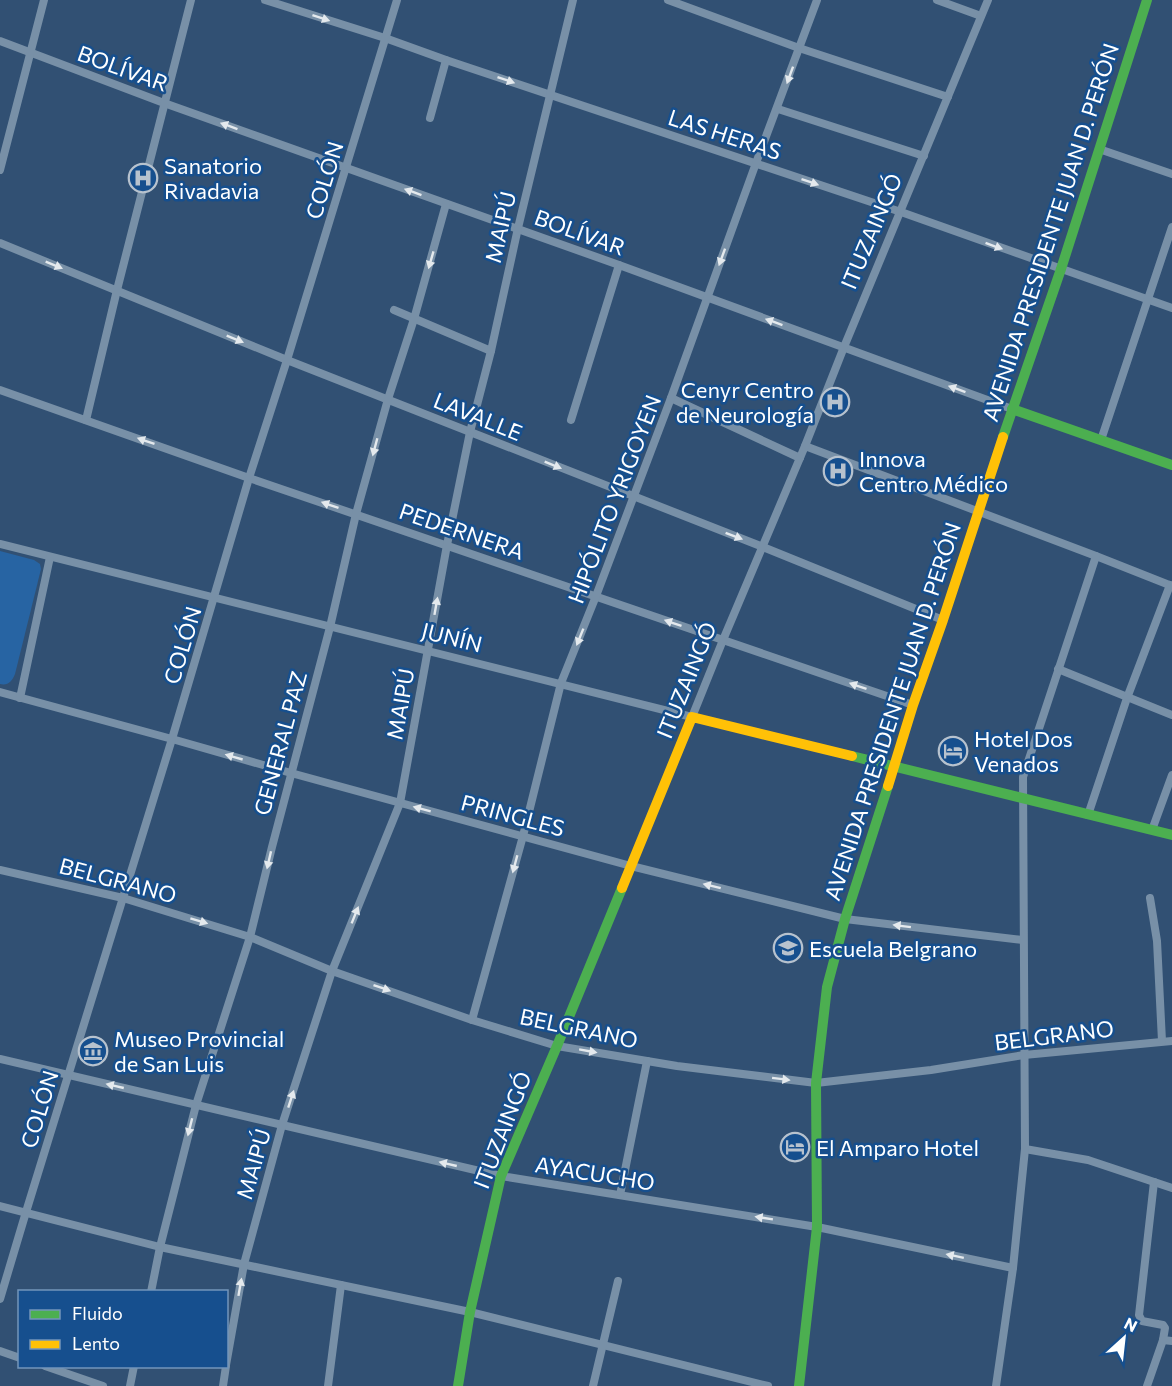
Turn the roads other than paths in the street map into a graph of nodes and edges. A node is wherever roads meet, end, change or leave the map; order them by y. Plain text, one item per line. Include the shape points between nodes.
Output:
1 (44, 0) edge
2 (192, 0) edge
3 (265, 0) edge
4 (397, 0) edge
5 (573, 0) edge
6 (668, 0) edge
7 (817, 0) edge
8 (937, 0) edge
9 (987, 0) edge
10 (1147, 0) edge
11 (981, 16) junction
12 (385, 38) junction
13 (0, 41) edge
14 (799, 48) junction
15 (30, 52) junction
16 (446, 60) junction
17 (550, 95) junction
18 (948, 97) junction
19 (164, 103) junction
20 (778, 109) junction
21 (430, 117) dead end
22 (1099, 149) junction
23 (924, 156) junction
24 (756, 163) junction
25 (346, 168) junction
26 (0, 170) edge
27 (1172, 174) edge
28 (446, 204) junction
29 (901, 212) junction
30 (1172, 227) edge
31 (518, 228) junction
32 (0, 243) edge
33 (619, 265) junction
34 (1061, 269) junction
35 (117, 290) junction
36 (707, 298) junction
37 (1147, 300) junction
38 (1172, 308) edge
39 (394, 310) dead end
40 (414, 319) junction
41 (844, 347) junction
42 (490, 351) junction
43 (287, 360) junction
44 (0, 390) edge
45 (388, 399) junction
46 (671, 399) junction
47 (1012, 409) junction
48 (86, 420) junction
49 (571, 420) dead end
50 (470, 432) junction
51 (1101, 440) junction
52 (805, 446) junction
53 (800, 458) junction
54 (1172, 465) edge
55 (249, 478) junction
56 (634, 497) junction
57 (978, 511) junction
58 (356, 514) junction
59 (0, 544) edge
60 (447, 545) junction
61 (763, 547) junction
62 (1096, 556) junction
63 (50, 557) junction
64 (1171, 586) edge
65 (596, 596) junction
66 (215, 598) junction
67 (943, 620) junction
68 (330, 627) junction
69 (723, 640) junction
70 (428, 651) junction
71 (1058, 669) junction
72 (561, 683) junction
73 (0, 692) edge
74 (20, 698) junction
75 (1127, 698) junction
76 (913, 705) junction
77 (1172, 715) edge
78 (692, 717) junction
79 (172, 739) junction
80 (895, 766) junction
81 (291, 773) junction
82 (1172, 775) edge
83 (1022, 799) junction
84 (400, 803) junction
85 (1088, 815) junction
86 (1152, 830) junction
87 (1172, 835) edge
88 (523, 836) junction
89 (631, 866) junction
90 (0, 870) edge
91 (123, 898) junction
92 (1149, 898) dead end
93 (845, 919) junction
94 (250, 937) junction
95 (1023, 940) junction
96 (332, 971) junction
97 (472, 1020) junction
98 (1162, 1041) junction
99 (1172, 1041) edge
100 (557, 1046) junction
101 (1024, 1055) junction
102 (0, 1059) edge
103 (647, 1061) junction
104 (68, 1075) junction
105 (816, 1083) junction
106 (196, 1105) junction
107 (282, 1125) junction
108 (1025, 1149) junction
109 (501, 1176) junction
110 (1154, 1182) junction
111 (1172, 1188) edge
112 (620, 1195) junction
113 (0, 1206) edge
114 (26, 1212) junction
115 (817, 1227) junction
116 (160, 1246) junction
117 (244, 1264) junction
118 (1012, 1268) junction
119 (618, 1281) dead end
120 (341, 1285) junction
121 (151, 1290) edge
122 (0, 1299) edge
123 (470, 1312) junction
124 (1163, 1340) junction
125 (1172, 1341) edge
126 (603, 1345) junction
127 (0, 1351) edge
128 (228, 1355) edge
129 (18, 1357) edge
130 (51, 1368) edge
131 (134, 1368) edge
132 (226, 1368) edge
133 (103, 1386) edge
134 (130, 1386) edge
135 (223, 1386) edge
136 (328, 1386) edge
137 (458, 1386) edge
138 (593, 1386) edge
139 (768, 1386) edge
140 (799, 1386) edge
141 (996, 1386) edge
142 (1147, 1386) edge

1 - 15 street
2 - 19 street
3 -> 12 street, LAS HERAS
4 - 12 street, COLÓN
5 - 17 street, MAIPÚ
6 - 14 street
7 - 14 street, HIPÓLITO YRIGOYEN
8 - 11 street
9 - 11 street, ITUZAINGÓ
10 - 22 street, AVENIDA PRESIDENTE JUAN D. PERÓN
11 - 18 street, ITUZAINGÓ
12 - 16 street, LAS HERAS
12 - 25 street, COLÓN
13 - 15 street, BOLÍVAR
14 - 18 street
14 -> 20 street, HIPÓLITO YRIGOYEN
15 - 19 street, BOLÍVAR
15 - 26 street
16 -> 17 street, LAS HERAS
16 - 21 street
17 - 24 street, LAS HERAS
17 - 31 street, MAIPÚ
18 - 23 street, ITUZAINGÓ
25 -> 19 street, BOLÍVAR
19 - 35 street
20 - 23 street
20 - 24 street, HIPÓLITO YRIGOYEN
22 - 27 street
22 - 34 street, AVENIDA PRESIDENTE JUAN D. PERÓN
23 - 29 street, ITUZAINGÓ
24 -> 29 street, LAS HERAS
24 -> 36 street, HIPÓLITO YRIGOYEN
28 -> 25 street, BOLÍVAR
25 - 43 street, COLÓN
28 - 31 street, BOLÍVAR
28 -> 40 street, GENERAL PAZ
29 -> 34 street, LAS HERAS
29 - 41 street, ITUZAINGÓ
30 - 37 street
31 - 33 street, BOLÍVAR
31 - 42 street, MAIPÚ
32 -> 35 street, LAVALLE
33 - 36 street, BOLÍVAR
33 - 49 street
34 - 37 street, LAS HERAS
34 - 47 street, AVENIDA PRESIDENTE JUAN D. PERÓN
35 -> 43 street, LAVALLE
35 - 48 street
41 -> 36 street, BOLÍVAR
36 - 46 street, HIPÓLITO YRIGOYEN
37 - 38 street, LAS HERAS
37 - 51 street
39 - 40 street
40 - 42 street
40 - 45 street, GENERAL PAZ
47 -> 41 street, BOLÍVAR
41 - 52 street, ITUZAINGÓ
42 - 50 street, MAIPÚ
43 - 45 street, LAVALLE
43 - 55 street, COLÓN
44 - 48 street, PEDERNERA
45 - 50 street, LAVALLE
45 -> 58 street, GENERAL PAZ
46 - 53 street
46 - 56 street, HIPÓLITO YRIGOYEN
47 - 51 street
47 - 57 street, AVENIDA PRESIDENTE JUAN D. PERÓN
55 -> 48 street, PEDERNERA
50 -> 56 street, LAVALLE
50 - 60 street, MAIPÚ
51 - 54 street
52 - 53 street, ITUZAINGÓ
52 - 57 street
53 - 61 street, ITUZAINGÓ
58 -> 55 street, PEDERNERA
55 - 66 street, COLÓN
56 -> 61 street, LAVALLE
56 - 65 street, HIPÓLITO YRIGOYEN
57 - 62 street
57 - 67 street, AVENIDA PRESIDENTE JUAN D. PERÓN
58 - 60 street, PEDERNERA
58 - 68 street, GENERAL PAZ
59 - 63 street, JUNÍN
60 - 65 street, PEDERNERA
70 -> 60 street, MAIPÚ
61 - 67 street, LAVALLE
61 - 69 street, ITUZAINGÓ
62 - 64 street
62 - 71 street
63 - 66 street, JUNÍN
63 - 74 street
64 - 75 street
69 -> 65 street, PEDERNERA
65 -> 72 street, HIPÓLITO YRIGOYEN
66 - 68 street, JUNÍN
66 - 79 street, COLÓN
67 - 76 street, AVENIDA PRESIDENTE JUAN D. PERÓN
68 - 70 street, JUNÍN
68 - 81 street, GENERAL PAZ
76 -> 69 street, PEDERNERA
69 - 78 street, ITUZAINGÓ
70 - 72 street, JUNÍN
70 - 84 street, MAIPÚ
71 - 75 street
71 - 83 street via 1023,777
72 - 78 street, JUNÍN
72 - 88 street, HIPÓLITO YRIGOYEN
73 - 74 street, PRINGLES
74 - 79 street, PRINGLES
75 - 77 street
75 - 85 street
76 - 80 street, AVENIDA PRESIDENTE JUAN D. PERÓN
78 - 80 street, JUNÍN
78 - 89 street, ITUZAINGÓ
81 -> 79 street, PRINGLES
79 - 91 street, COLÓN
80 - 83 street, JUNÍN
80 - 93 street, AVENIDA PRESIDENTE JUAN D. PERÓN
81 - 84 street, PRINGLES
81 -> 94 street, GENERAL PAZ
82 - 86 street
83 - 85 street, JUNÍN
83 - 95 street
88 -> 84 street, PRINGLES
96 -> 84 street, MAIPÚ
85 - 86 street, JUNÍN
86 - 87 street, JUNÍN
88 - 89 street, PRINGLES
88 -> 97 street, HIPÓLITO YRIGOYEN
93 -> 89 street, PRINGLES
89 - 100 street, ITUZAINGÓ
90 - 91 street, BELGRANO
91 -> 94 street, BELGRANO
91 - 104 street, COLÓN
92 - 98 street via 1157,941
95 -> 93 street, PRINGLES
93 - 105 street, AVENIDA PRESIDENTE JUAN D. PERÓN via 827,987
94 - 96 street, BELGRANO
94 - 106 street, GENERAL PAZ
95 - 101 street
96 -> 97 street, BELGRANO
107 -> 96 street, MAIPÚ
97 - 100 street, BELGRANO
98 - 99 street, BELGRANO
98 - 101 street, BELGRANO
100 -> 103 street, BELGRANO
100 - 109 street, ITUZAINGÓ
101 - 105 street, BELGRANO
101 - 108 street
102 - 104 street, AYACUCHO
103 -> 105 street, BELGRANO
103 - 112 street
106 -> 104 street, AYACUCHO
104 - 114 street, COLÓN
105 - 115 street, AVENIDA PRESIDENTE JUAN D. PERÓN
106 - 107 street, AYACUCHO
106 -> 116 street, GENERAL PAZ
109 -> 107 street, AYACUCHO
107 - 117 street, MAIPÚ
108 - 110 street via 1088,1160
108 - 118 street
109 - 112 street, AYACUCHO
109 - 123 street, ITUZAINGÓ
110 - 111 street
110 - 124 street via 1139,1315 1142,1321 1163,1325
115 -> 112 street, AYACUCHO
113 - 114 street
114 - 116 street
114 - 122 street, COLÓN
118 -> 115 street, AYACUCHO
115 - 140 street, AVENIDA PRESIDENTE JUAN D. PERÓN
116 - 117 street
116 - 121 street, GENERAL PAZ
117 - 120 street
128 -> 117 street, MAIPÚ
118 - 141 street
119 - 126 street
120 - 123 street
120 - 136 street
123 - 126 street
123 - 137 street, ITUZAINGÓ
124 - 125 street
124 - 142 street
126 - 138 street
126 - 139 street
127 - 129 street
130 - 133 street
131 - 134 street
132 - 135 street, MAIPÚ

